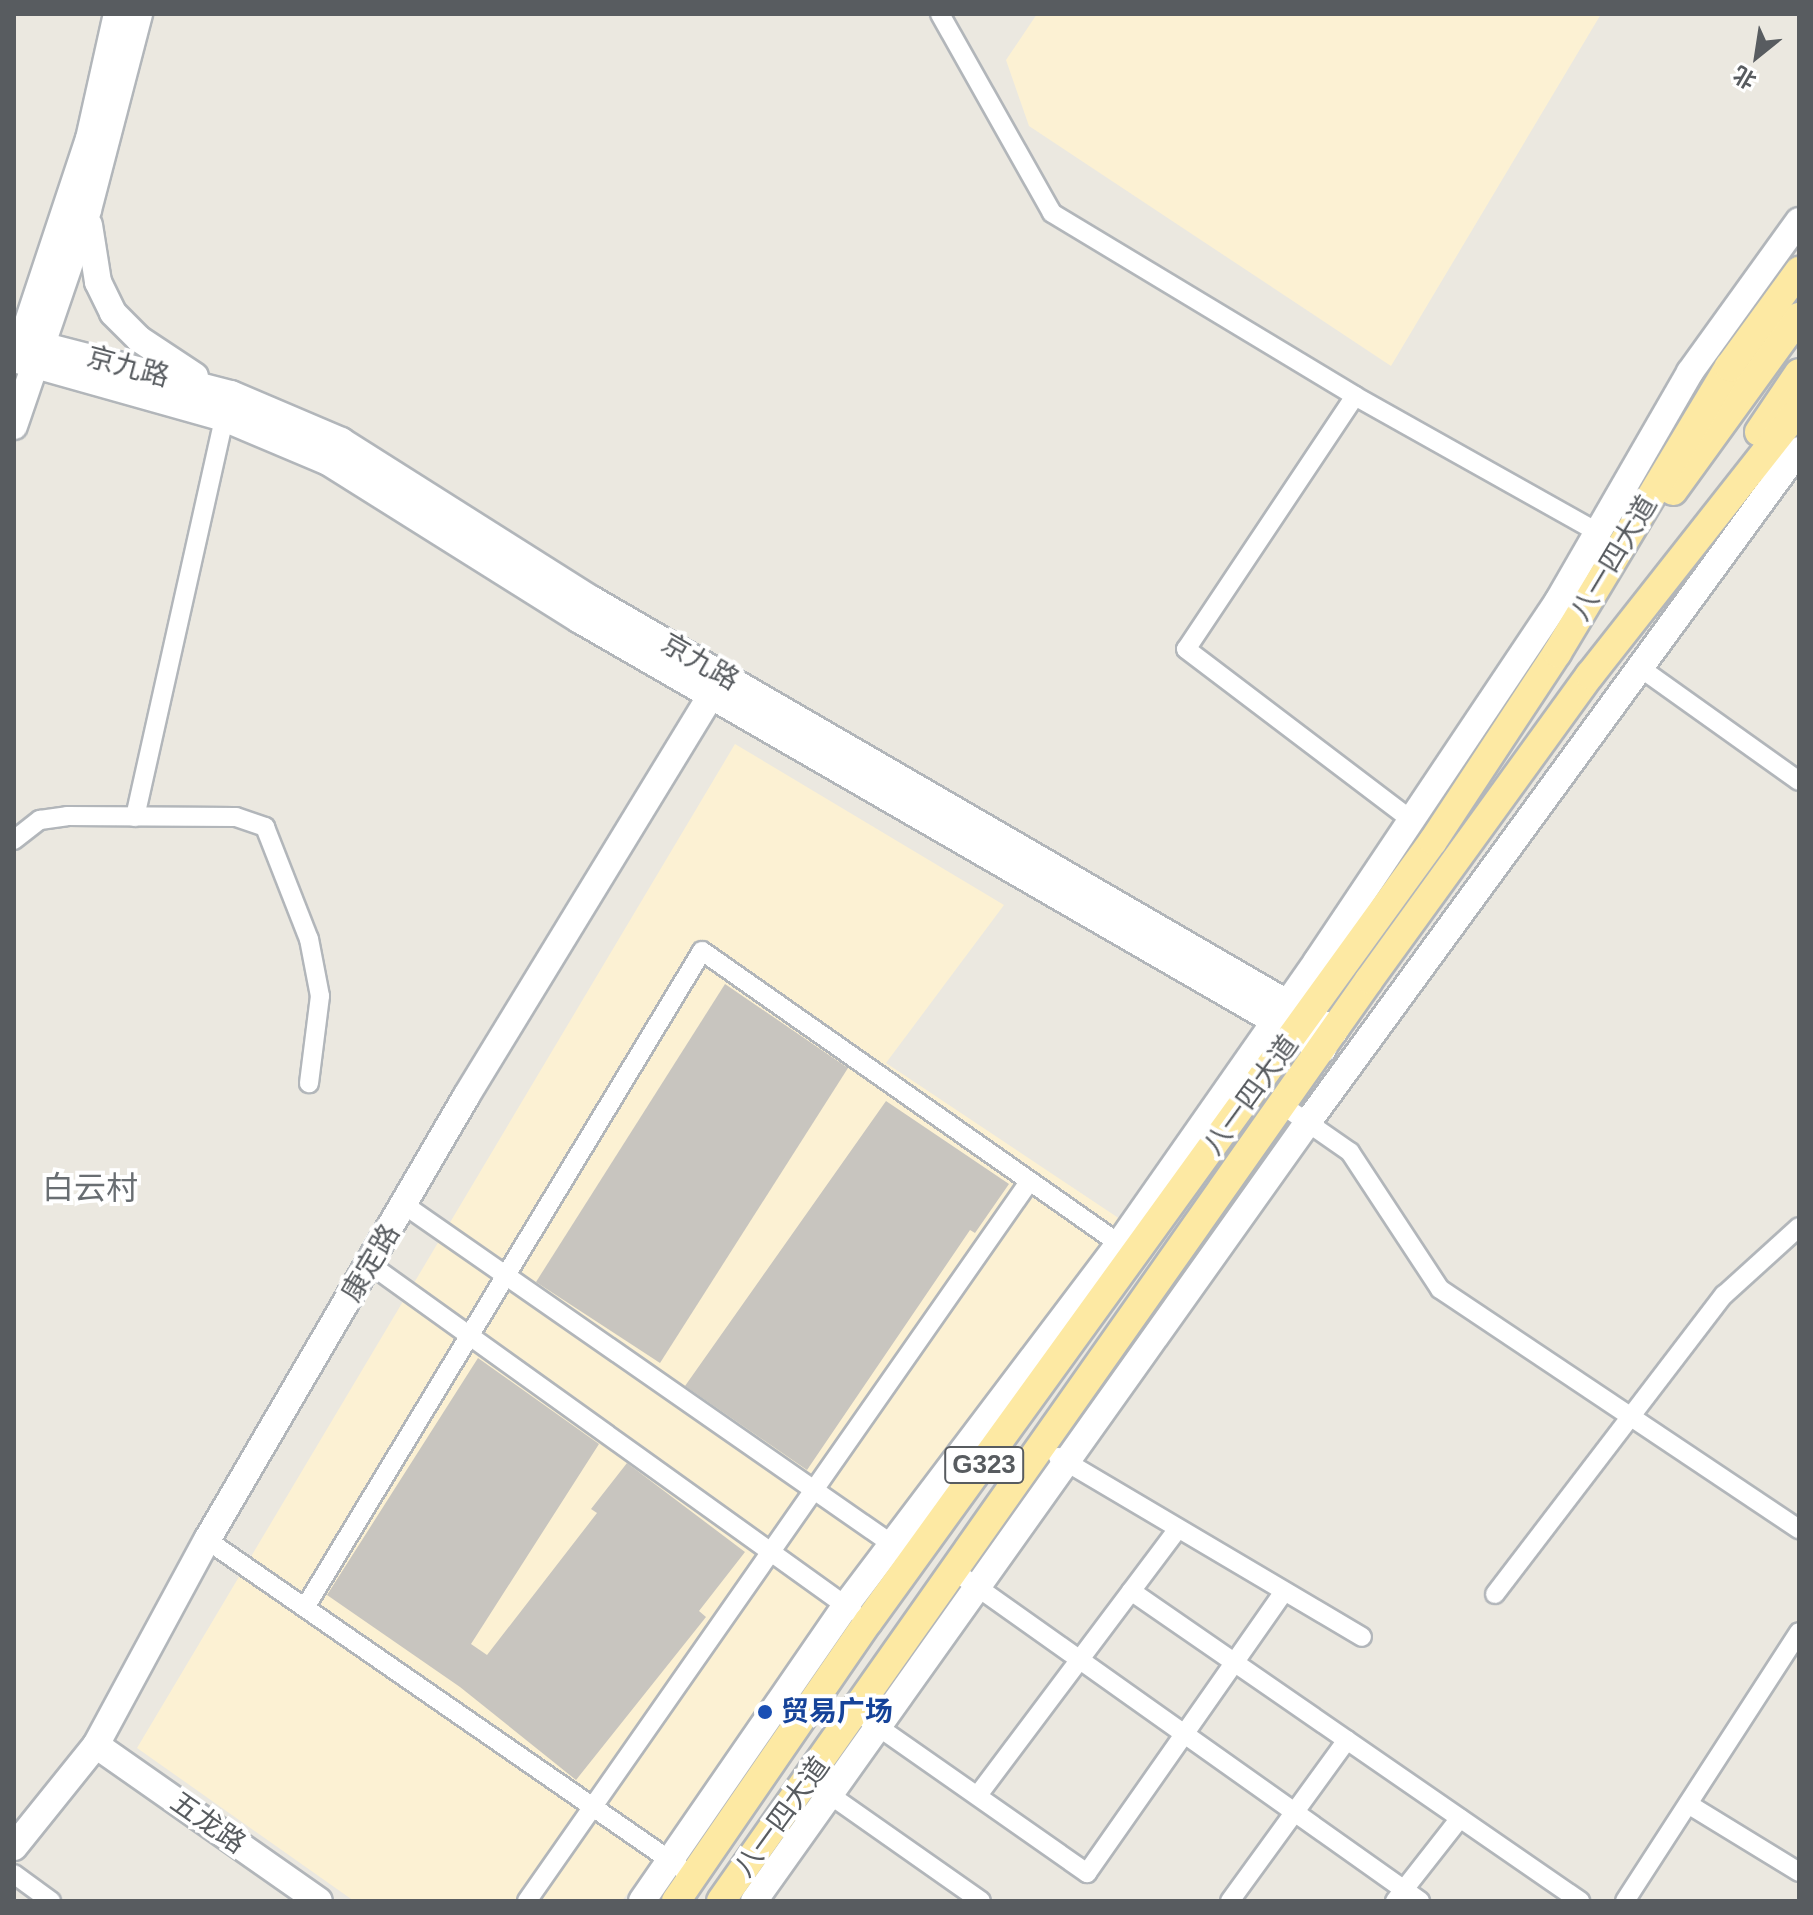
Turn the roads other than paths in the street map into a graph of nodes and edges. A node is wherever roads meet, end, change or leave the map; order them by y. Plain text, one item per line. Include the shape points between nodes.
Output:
1 (117, 14) edge
2 (139, 14) edge
3 (940, 14) edge
4 (88, 210) junction
5 (1799, 221) edge
6 (56, 239) junction
7 (1799, 271) edge
8 (14, 297) edge
9 (1799, 317) edge
10 (23, 353) edge
11 (1799, 373) edge
12 (1355, 396) junction
13 (227, 406) junction
14 (1799, 409) edge
15 (14, 426) edge
16 (1799, 450) edge
17 (1596, 531) junction
18 (1557, 653) junction
19 (1639, 667) junction
20 (1590, 675) junction
21 (718, 684) junction
22 (1799, 781) edge
23 (135, 817) junction
24 (1410, 819) junction
25 (14, 840) edge
26 (1292, 1016) junction
27 (1329, 1040) junction
28 (309, 1083) dead end
29 (1281, 1104) junction
30 (1308, 1122) junction
31 (1029, 1182) junction
32 (406, 1206) junction
33 (1799, 1227) edge
34 (1128, 1250) junction
35 (371, 1265) junction
36 (506, 1275) junction
37 (470, 1335) junction
38 (1627, 1417) junction
39 (1056, 1456) junction
40 (814, 1490) junction
41 (1799, 1529) edge
42 (1177, 1530) junction
43 (207, 1540) junction
44 (891, 1543) junction
45 (770, 1553) junction
46 (914, 1560) junction
47 (968, 1580) junction
48 (1131, 1591) junction
49 (1284, 1592) junction
50 (1495, 1594) dead end
51 (306, 1606) junction
52 (857, 1614) junction
53 (1799, 1632) edge
54 (1362, 1637) dead end
55 (1080, 1659) junction
56 (1235, 1663) junction
57 (857, 1712) junction
58 (882, 1728) junction
59 (1185, 1734) junction
60 (1347, 1740) junction
61 (96, 1745) junction
62 (821, 1788) junction
63 (978, 1795) junction
64 (1688, 1804) junction
65 (594, 1805) junction
66 (1295, 1812) junction
67 (1460, 1818) junction
68 (14, 1847) edge
69 (672, 1857) junction
70 (1799, 1872) edge
71 (14, 1874) edge
72 (694, 1877) junction
73 (1400, 1895) edge
74 (51, 1901) edge
75 (319, 1901) edge
76 (527, 1901) edge
77 (642, 1901) edge
78 (676, 1901) edge
79 (721, 1901) edge
80 (754, 1901) edge
81 (981, 1901) edge
82 (1230, 1901) edge
83 (1420, 1901) edge
84 (1580, 1901) edge
85 (1625, 1901) edge

1 - 6 street via 89,139
2 - 4 street
3 - 12 street via 1052,213
4 - 10 street
4 - 13 street via 92,259 113,313
5 - 17 street via 1690,372
6 - 8 street
6 - 10 street
7 - 18 main road, 八一四大道 via 1729,367
9 - 18 main road
10 - 13 street, 京九路
10 - 15 street
11 - 20 main road
12 - 17 street
12 - 24 street via 1186,649
13 - 21 street, 京九路 via 328,462 580,620
13 - 23 street
14 - 20 main road, 八一四大道
16 - 19 street
17 - 24 street via 1558,601
18 - 26 main road, 八一四大道
19 - 22 street
19 - 30 street
20 - 27 main road, 八一四大道
21 - 26 street, 京九路
21 - 32 street, 康定路
23 - 25 street via 40,820
23 - 28 street via 236,817 265,827 309,939 320,996
24 - 26 street
26 - 27 street, 京九路
26 - 34 main road, 八一四大道 / G323
27 - 29 main road, 八一四大道 / G323
29 - 30 street
29 - 39 main road, 八一四大道 / G323
30 - 38 street via 1350,1152 1440,1289
30 - 39 street
31 - 34 street
31 - 36 street via 702,951
31 - 40 street
32 - 35 street, 康定路
32 - 36 street
33 - 38 street via 1724,1295
34 - 44 street
34 - 46 main road, 八一四大道 / G323
35 - 37 street
35 - 43 street, 康定路
36 - 37 street
36 - 40 street
37 - 45 street
37 - 51 street
38 - 41 street
38 - 50 street
39 - 42 street
39 - 47 main road, 八一四大道 / G323
40 - 44 street
40 - 45 street
42 - 48 street
42 - 49 street
43 - 51 street
43 - 61 street, 康定路
44 - 46 street
44 - 52 street
45 - 52 street
45 - 65 street
46 - 52 main road, 八一四大道 / G323
47 - 55 street
47 - 57 main road, 八一四大道 / G323
47 - 58 street
48 - 55 street
48 - 56 street
49 - 54 street
49 - 56 street
51 - 65 street
52 - 69 street
52 - 72 main road, 八一四大道 / G323
53 - 64 street
55 - 59 street
55 - 63 street
56 - 59 street
56 - 60 street
57 - 58 street
57 - 62 main road, 八一四大道 / G323
58 - 62 street
58 - 63 street
59 - 63 street via 1087,1873
59 - 66 street
60 - 66 street
60 - 67 street
61 - 68 street, 康定路
61 - 75 street, 五龙路
62 - 79 main road, 八一四大道 / G323
62 - 80 street
62 - 81 street
64 - 70 street
64 - 85 street
65 - 69 street
65 - 76 street
66 - 73 street
66 - 82 street
67 - 73 street
67 - 84 street
69 - 72 street
69 - 77 street
71 - 74 street
72 - 78 main road, 八一四大道 / G323
73 - 83 street

